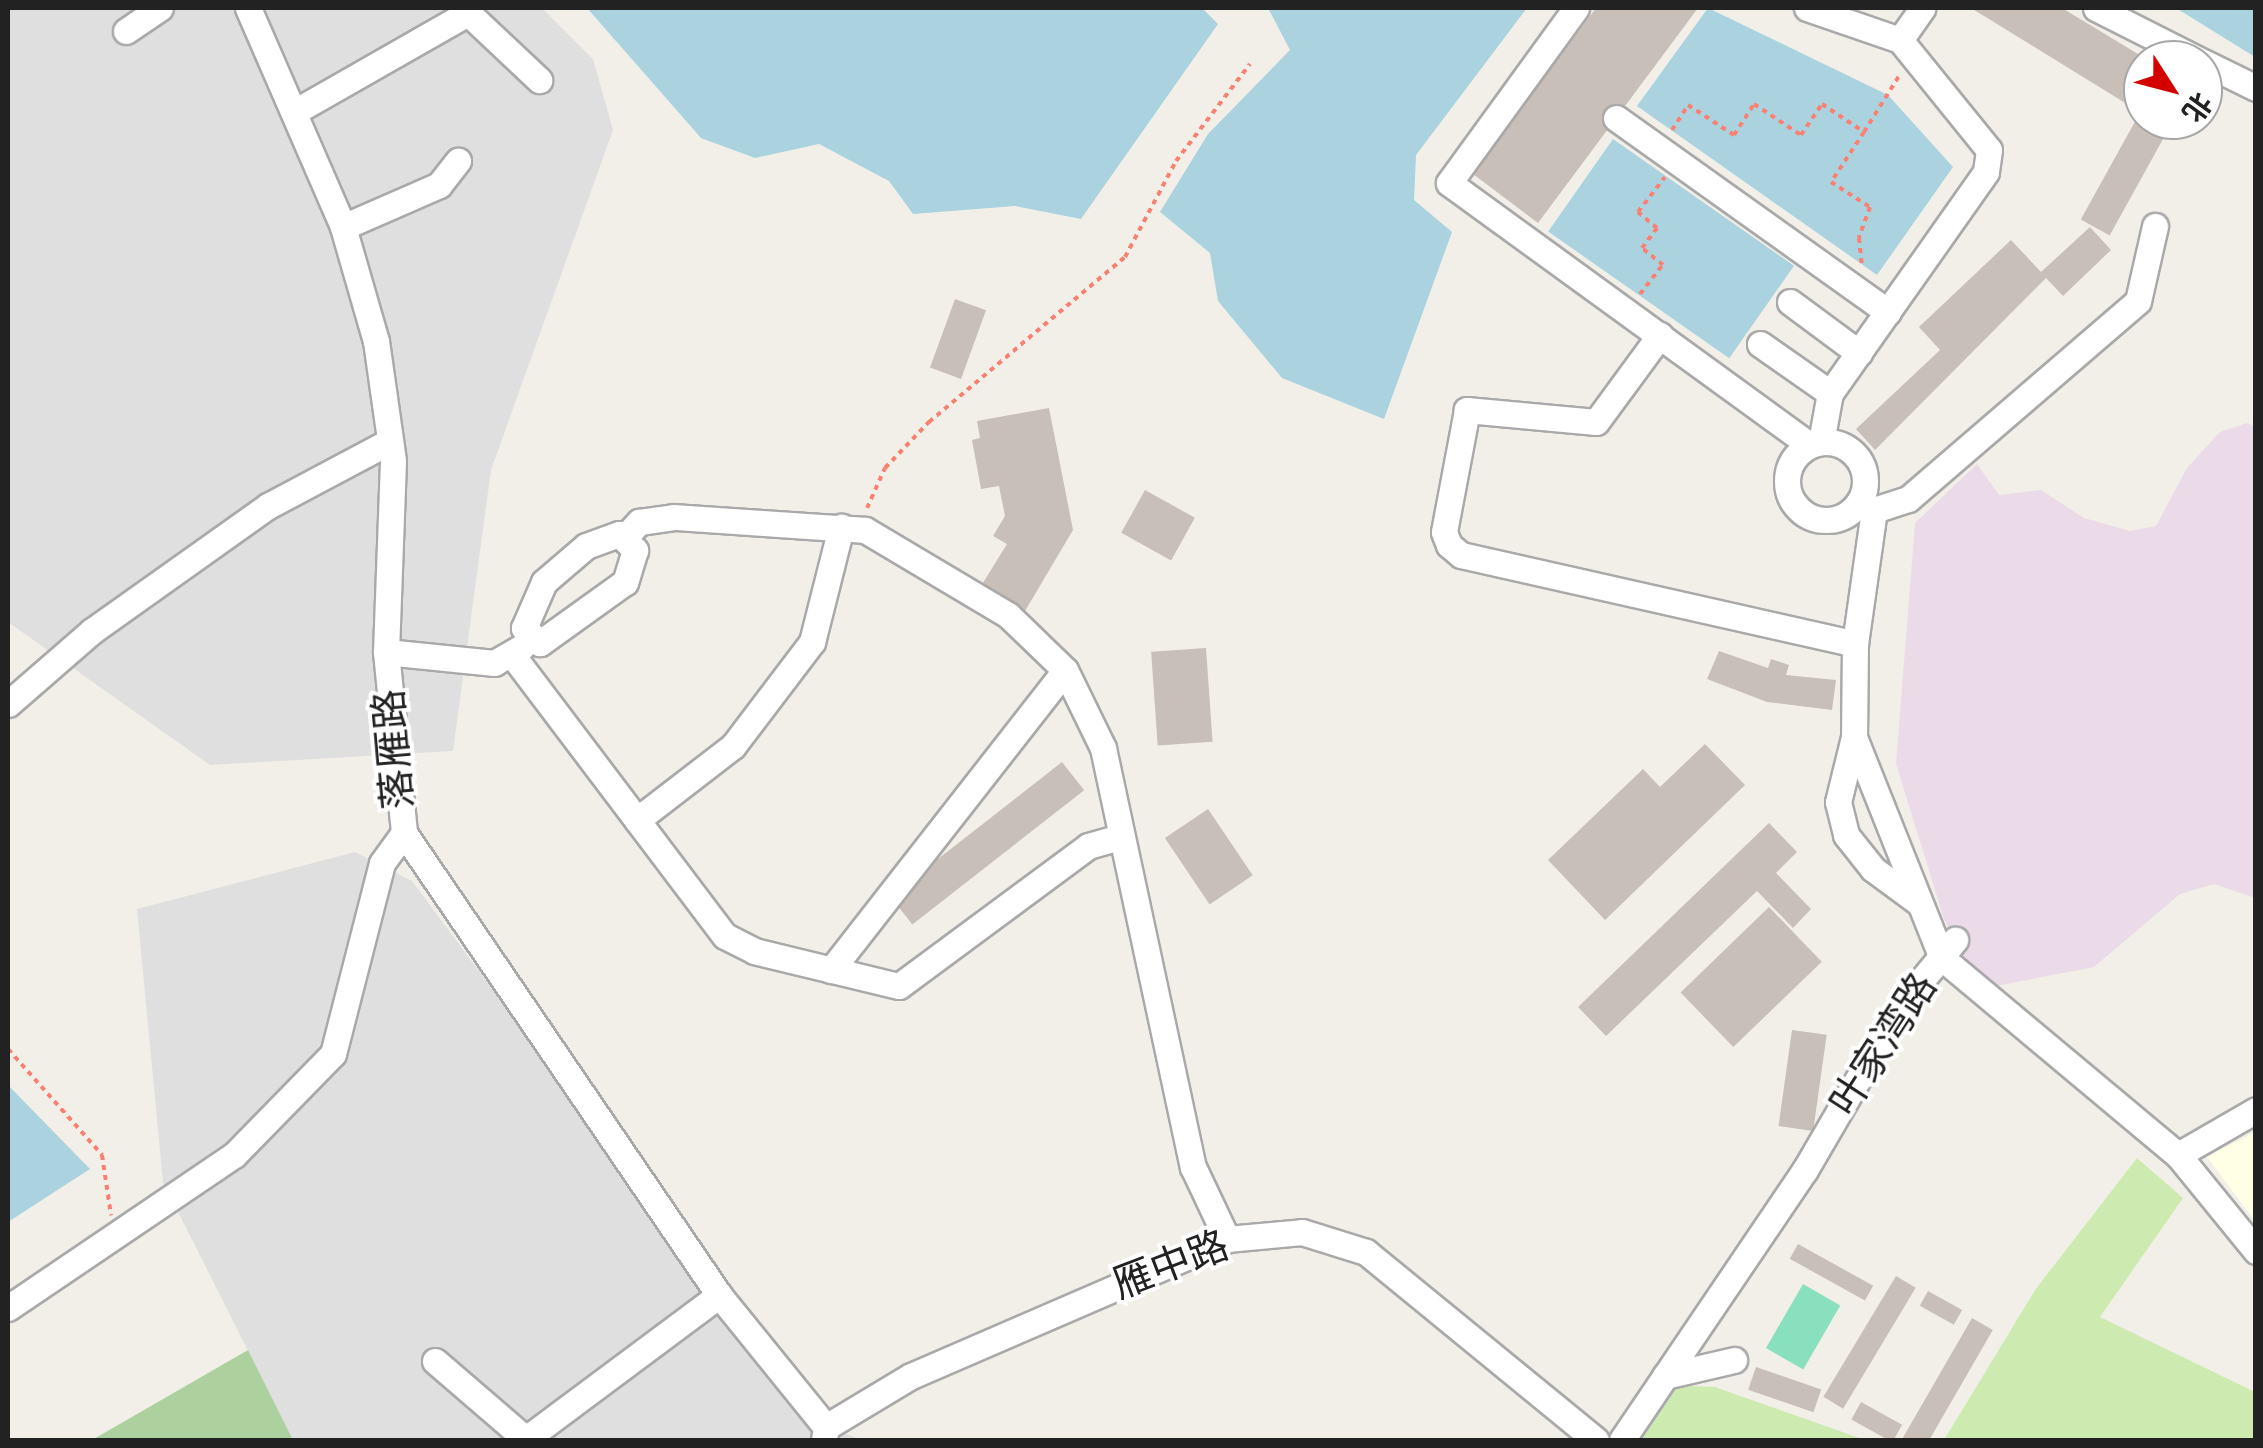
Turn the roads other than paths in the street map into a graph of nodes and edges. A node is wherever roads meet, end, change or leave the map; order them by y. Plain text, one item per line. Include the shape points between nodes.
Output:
1 (160, 8) edge
2 (248, 8) edge
3 (1576, 8) edge
4 (1806, 8) edge
5 (1922, 8) edge
6 (2096, 8) edge
7 (126, 31) dead end
8 (2159, 40) edge
9 (1906, 47) junction
10 (2223, 72) edge
11 (539, 80) dead end
12 (2256, 88) edge
13 (296, 111) junction
14 (1616, 118) dead end
15 (458, 161) dead end
16 (2155, 226) dead end
17 (343, 227) junction
18 (1790, 302) dead end
19 (1888, 312) junction
20 (1660, 335) junction
21 (1760, 344) dead end
22 (1858, 353) junction
23 (1830, 393) junction
24 (390, 442) junction
25 (1816, 444) junction
26 (1866, 506) junction
27 (853, 528) junction
28 (625, 537) junction
29 (533, 636) junction
30 (1855, 644) junction
31 (386, 652) junction
32 (513, 656) junction
33 (1065, 670) junction
34 (8, 704) edge
35 (1854, 737) junction
36 (637, 820) junction
37 (404, 833) junction
38 (1120, 837) junction
39 (1918, 902) junction
40 (1949, 949) junction
41 (831, 970) junction
42 (2256, 1110) edge
43 (2178, 1155) junction
44 (1227, 1239) junction
45 (2256, 1251) edge
46 (719, 1295) junction
47 (8, 1308) edge
48 (1734, 1360) dead end
49 (435, 1361) dead end
50 (1666, 1376) junction
51 (825, 1434) edge
52 (527, 1440) edge
53 (1596, 1440) edge
54 (1622, 1440) edge

1 - 7 street
2 - 13 street, 落雁路
3 - 20 street via 1450,183
4 - 9 street
5 - 9 street
6 - 8 street
9 - 19 street via 1990,150 1986,172
10 - 12 street
11 - 13 street via 468,13
13 - 17 street, 落雁路
14 - 19 street
15 - 17 street via 439,185
16 - 26 street via 2138,300 1908,499
17 - 24 street, 落雁路 via 376,341
18 - 22 street
19 - 22 street
20 - 25 street
20 - 30 street via 1596,422 1467,410 1444,532 1449,545 1461,555
21 - 23 street
22 - 23 street
23 - 25 street
24 - 31 street, 落雁路
24 - 34 street via 268,506 92,631
25 - 26 street via 1843,446 1859,460
25 - 26 street via 1789,470 1800,510 1832,519
26 - 30 street
27 - 28 street via 674,517 638,522
27 - 33 street via 1008,615
27 - 36 street via 812,642 733,746
28 - 29 street via 610,535 554,570 531,606 524,628
28 - 29 street via 635,556 626,582 540,643
29 - 32 street
30 - 35 street
31 - 32 street via 494,663
31 - 37 street, 落雁路
32 - 36 street
33 - 38 street via 1102,748
33 - 41 street
35 - 39 street via 1890,814
35 - 39 street via 1838,802 1846,835 1873,869
36 - 41 street via 734,944
37 - 46 street, 落雁路
37 - 47 street via 382,863 333,1054 234,1155
38 - 41 street via 1088,846 899,986
38 - 44 street via 1193,1167
39 - 40 street
40 - 43 street, 叶家湾路
40 - 50 street, 叶家湾路 via 1901,1005 1806,1170
42 - 43 street
43 - 45 street, 叶家湾路
44 - 51 street, 雁中路 via 911,1376
44 - 53 street, 雁中路 via 1302,1232 1366,1252
46 - 51 street, 落雁路
46 - 52 street
48 - 50 street
49 - 52 street
50 - 54 street, 叶家湾路

